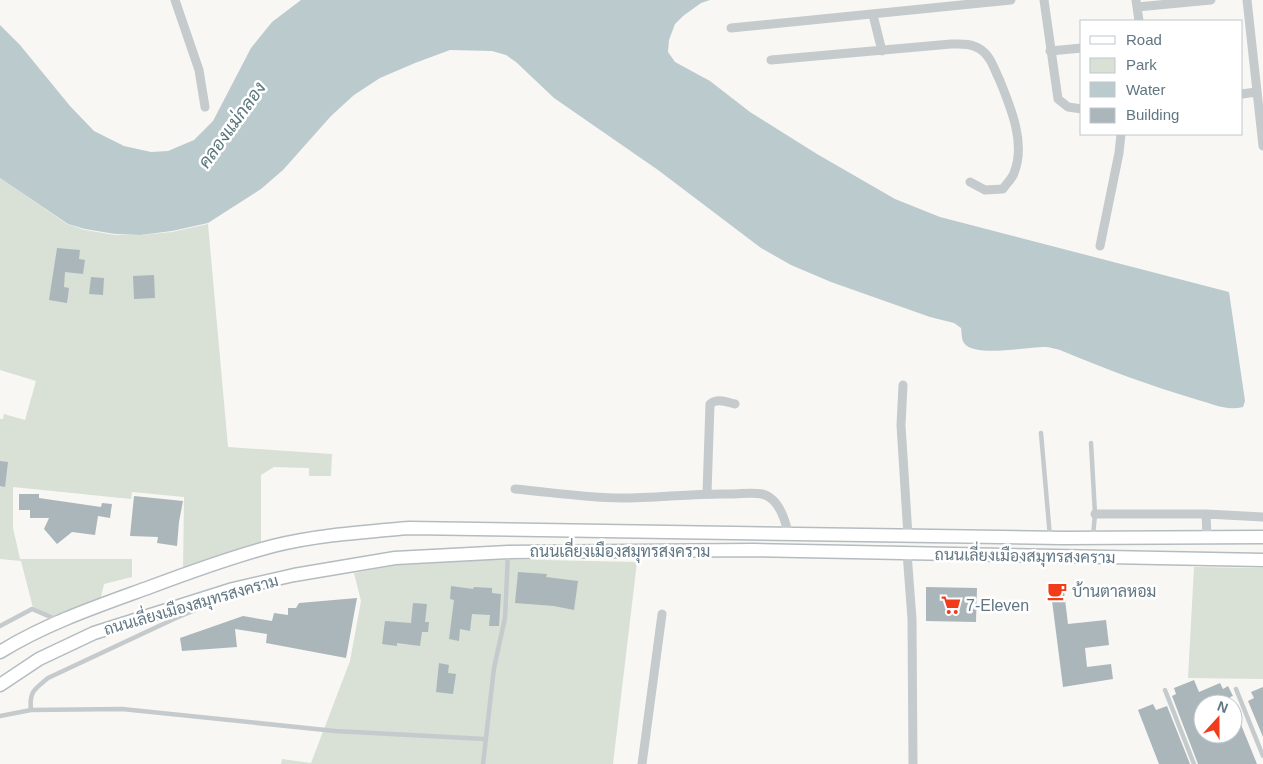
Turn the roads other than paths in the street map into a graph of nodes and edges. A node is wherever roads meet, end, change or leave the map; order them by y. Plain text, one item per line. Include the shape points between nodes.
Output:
1 (175, 0) edge
2 (1011, 0) edge
3 (1044, 0) edge
4 (1210, 0) edge
5 (1247, 0) edge
6 (1137, 4) edge
7 (873, 14) junction
8 (1139, 20) edge
9 (731, 28) dead end
10 (1246, 30) edge
11 (1080, 48) edge
12 (1050, 50) junction
13 (882, 51) junction
14 (771, 60) dead end
15 (1256, 92) junction
16 (1243, 94) edge
17 (205, 107) dead end
18 (1080, 109) edge
19 (1121, 135) edge
20 (1263, 146) edge
21 (970, 182) dead end
22 (1100, 246) dead end
23 (904, 385) dead end
24 (735, 404) dead end
25 (1041, 433) dead end
26 (1091, 443) dead end
27 (515, 489) dead end
28 (706, 494) junction
29 (1095, 514) junction
30 (1206, 514) junction
31 (1263, 517) edge
32 (788, 533) junction
33 (908, 536) junction
34 (1093, 537) junction
35 (1207, 537) junction
36 (1263, 537) edge
37 (1056, 538) junction
38 (508, 552) junction
39 (907, 553) junction
40 (1065, 557) junction
41 (1094, 557) junction
42 (1263, 560) edge
43 (294, 575) junction
44 (662, 614) dead end
45 (70, 616) junction
46 (0, 626) edge
47 (0, 652) edge
48 (0, 685) edge
49 (1236, 689) dead end
50 (1165, 690) dead end
51 (31, 710) junction
52 (0, 716) edge
53 (485, 740) junction
54 (1263, 756) edge
55 (483, 764) edge
56 (642, 764) edge
57 (913, 764) edge
58 (1194, 764) edge

1 - 17 street via 199,70
2 - 7 street
3 - 12 street
4 - 6 street
5 - 10 street
6 - 8 street
7 - 9 street
7 - 13 street
10 - 15 street
11 - 12 street
12 - 18 street via 1058,99 1068,107
13 - 14 street
13 - 21 street via 971,44 989,56 1014,119 1018,152 1014,174 1003,189 985,190
15 - 16 street
15 - 20 street
19 - 22 street
23 - 33 street via 901,424
24 - 28 street via 717,400 710,404
25 - 37 lane
26 - 29 lane
27 - 28 street via 622,498
28 - 32 street via 762,494 782,512
29 - 30 street
29 - 34 lane
30 - 31 street
30 - 35 street
32 - 33 main road, ถนนเลี่ยงเมืองสมุทรสงคราม
32 - 45 main road, ถนนเลี่ยงเมืองสมุทรสงคราม via 409,528 340,535 273,546
33 - 37 main road, ถนนเลี่ยงเมืองสมุทรสงคราม
34 - 35 main road, ถนนเลี่ยงเมืองสมุทรสงคราม
34 - 37 main road, ถนนเลี่ยงเมืองสมุทรสงคราม
34 - 41 main road via 1083,546 1087,555
35 - 36 main road, ถนนเลี่ยงเมืองสมุทรสงคราม
37 - 40 main road via 1069,542 1069,553
38 - 39 main road, ถนนเลี่ยงเมืองสมุทรสงคราม via 753,550
38 - 43 main road, ถนนเลี่ยงเมืองสมุทรสงคราม via 395,558
38 - 53 lane via 505,618 494,668
39 - 40 main road, ถนนเลี่ยงเมืองสมุทรสงคราม
39 - 57 street via 912,619
40 - 41 main road, ถนนเลี่ยงเมืองสมุทรสงคราม
41 - 42 main road, ถนนเลี่ยงเมืองสมุทรสงคราม
43 - 48 main road, ถนนเลี่ยงเมืองสมุทรสงคราม via 233,589 94,633 39,660
43 - 51 lane via 176,618 48,678 32,693
44 - 56 street
45 - 46 lane via 53,618 32,608
45 - 47 main road, ถนนเลี่ยงเมืองสมุทรสงคราม
49 - 54 lane
50 - 58 lane
51 - 52 lane
51 - 53 lane via 122,709 336,732
53 - 55 lane

